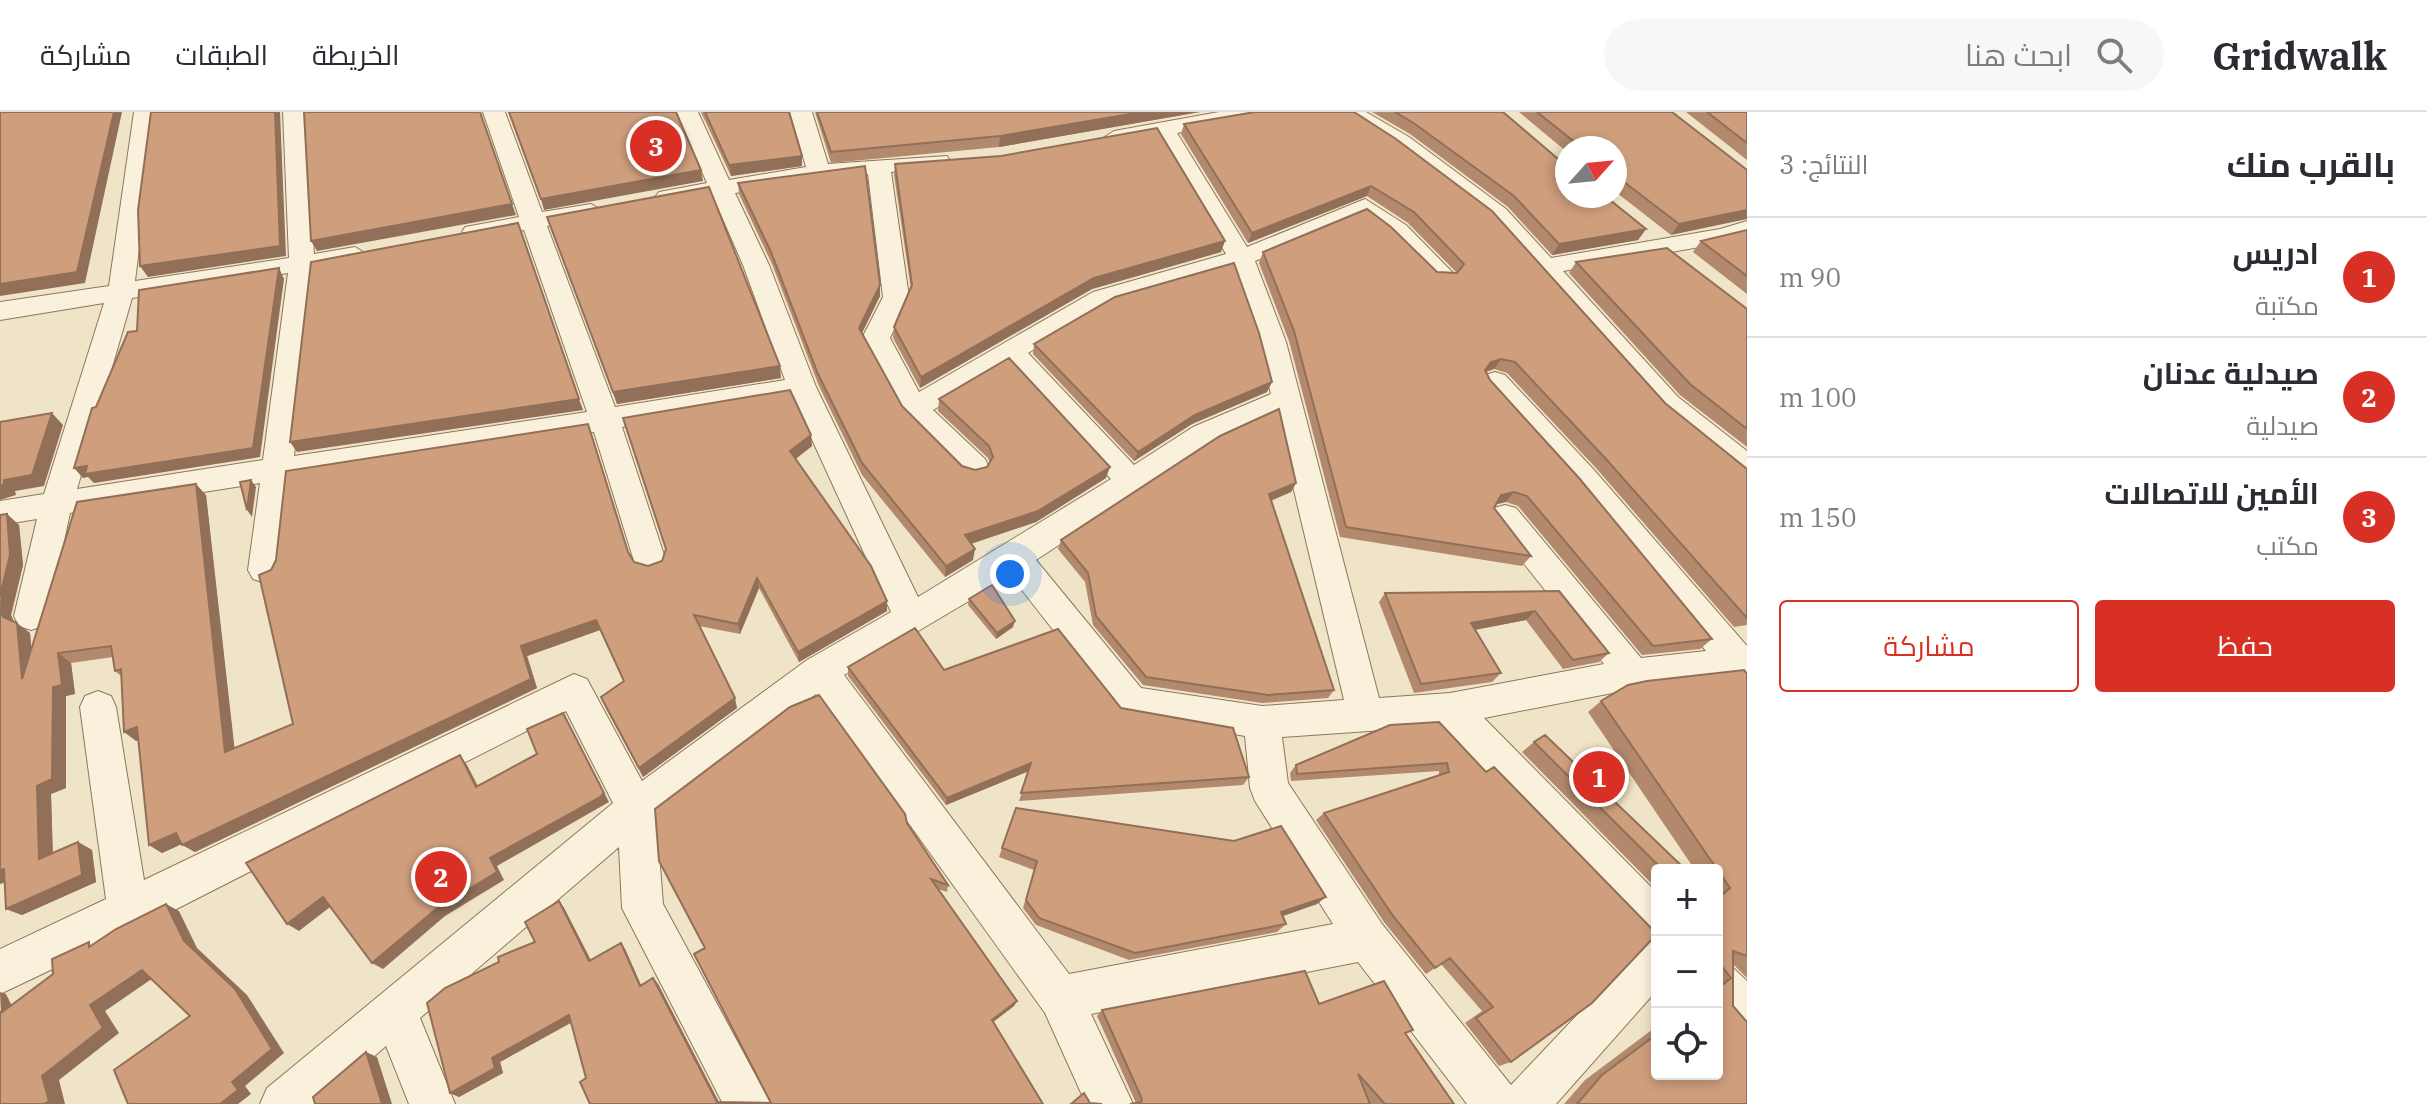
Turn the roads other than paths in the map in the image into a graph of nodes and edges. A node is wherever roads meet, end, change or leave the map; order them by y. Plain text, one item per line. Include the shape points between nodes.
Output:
1 (145, 112) edge
2 (294, 112) edge
3 (494, 112) edge
4 (687, 112) edge
5 (801, 112) edge
6 (1350, 112) edge
7 (1245, 113) edge
8 (1164, 130) junction
9 (1089, 142) edge
10 (969, 159) edge
11 (879, 166) junction
12 (819, 172) junction
13 (721, 187) junction
14 (648, 200) edge
15 (619, 206) edge
16 (532, 222) junction
17 (1633, 222) edge
18 (1747, 228) edge
19 (455, 236) edge
20 (1664, 247) junction
21 (378, 250) edge
22 (1241, 258) junction
23 (302, 265) junction
24 (1688, 265) edge
25 (1543, 267) junction
26 (1442, 275) edge
27 (121, 290) junction
28 (0, 311) edge
29 (1012, 353) junction
30 (1495, 382) edge
31 (802, 387) junction
32 (1284, 400) junction
33 (914, 408) junction
34 (605, 421) junction
35 (974, 467) edge
36 (277, 468) junction
37 (1747, 468) edge
38 (1132, 482) junction
39 (57, 503) junction
40 (0, 513) edge
41 (1505, 517) edge
42 (1015, 557) junction
43 (650, 561) dead end
44 (265, 570) edge
45 (31, 616) dead end
46 (910, 617) junction
47 (1742, 661) edge
48 (820, 671) junction
49 (1633, 674) junction
50 (98, 707) dead end
51 (1450, 709) junction
52 (1365, 713) junction
53 (1262, 722) junction
54 (636, 808) junction
55 (128, 911) junction
56 (1651, 917) edge
57 (1367, 939) junction
58 (1651, 965) edge
59 (0, 972) edge
60 (1723, 988) edge
61 (1060, 998) junction
62 (395, 1011) junction
63 (1747, 1011) edge
64 (283, 1104) edge
65 (432, 1104) edge
66 (748, 1104) edge
67 (1110, 1104) edge
68 (1496, 1104) edge
69 (1525, 1104) edge

1 - 27 street
2 - 23 street
3 - 16 street
4 - 13 street
5 - 12 street
6 - 25 street via 1401,142 1497,214
7 - 8 street
8 - 9 street
8 - 22 street
10 - 11 street
11 - 12 street
11 - 33 street via 896,297 876,338
12 - 13 street
13 - 14 street
13 - 31 street
15 - 16 street
16 - 19 street
16 - 34 street
17 - 20 street
18 - 20 street
20 - 24 street
20 - 25 street
21 - 23 street
22 - 26 street via 1365,206
22 - 29 street via 1102,298
22 - 32 street via 1272,342
23 - 27 street
23 - 36 street
25 - 37 street via 1668,404
27 - 28 street
27 - 39 street
29 - 33 street
29 - 38 street
30 - 47 street
31 - 34 street
31 - 46 street
32 - 38 street via 1204,435
32 - 52 street
33 - 35 street
34 - 36 street
34 - 43 street
36 - 39 street
36 - 44 street
38 - 42 street
39 - 40 street
39 - 45 street
41 - 49 street
42 - 46 street
42 - 53 street via 1131,702
46 - 48 street
47 - 49 street
48 - 54 street
48 - 61 street
49 - 51 street
50 - 55 street
51 - 52 street
51 - 56 street
52 - 53 street
53 - 57 street via 1269,788
54 - 55 street via 574,690
54 - 62 street
54 - 66 street via 643,908
55 - 59 street
57 - 61 street
57 - 68 street
58 - 69 street
60 - 63 street
61 - 67 street
62 - 64 street
62 - 65 street

